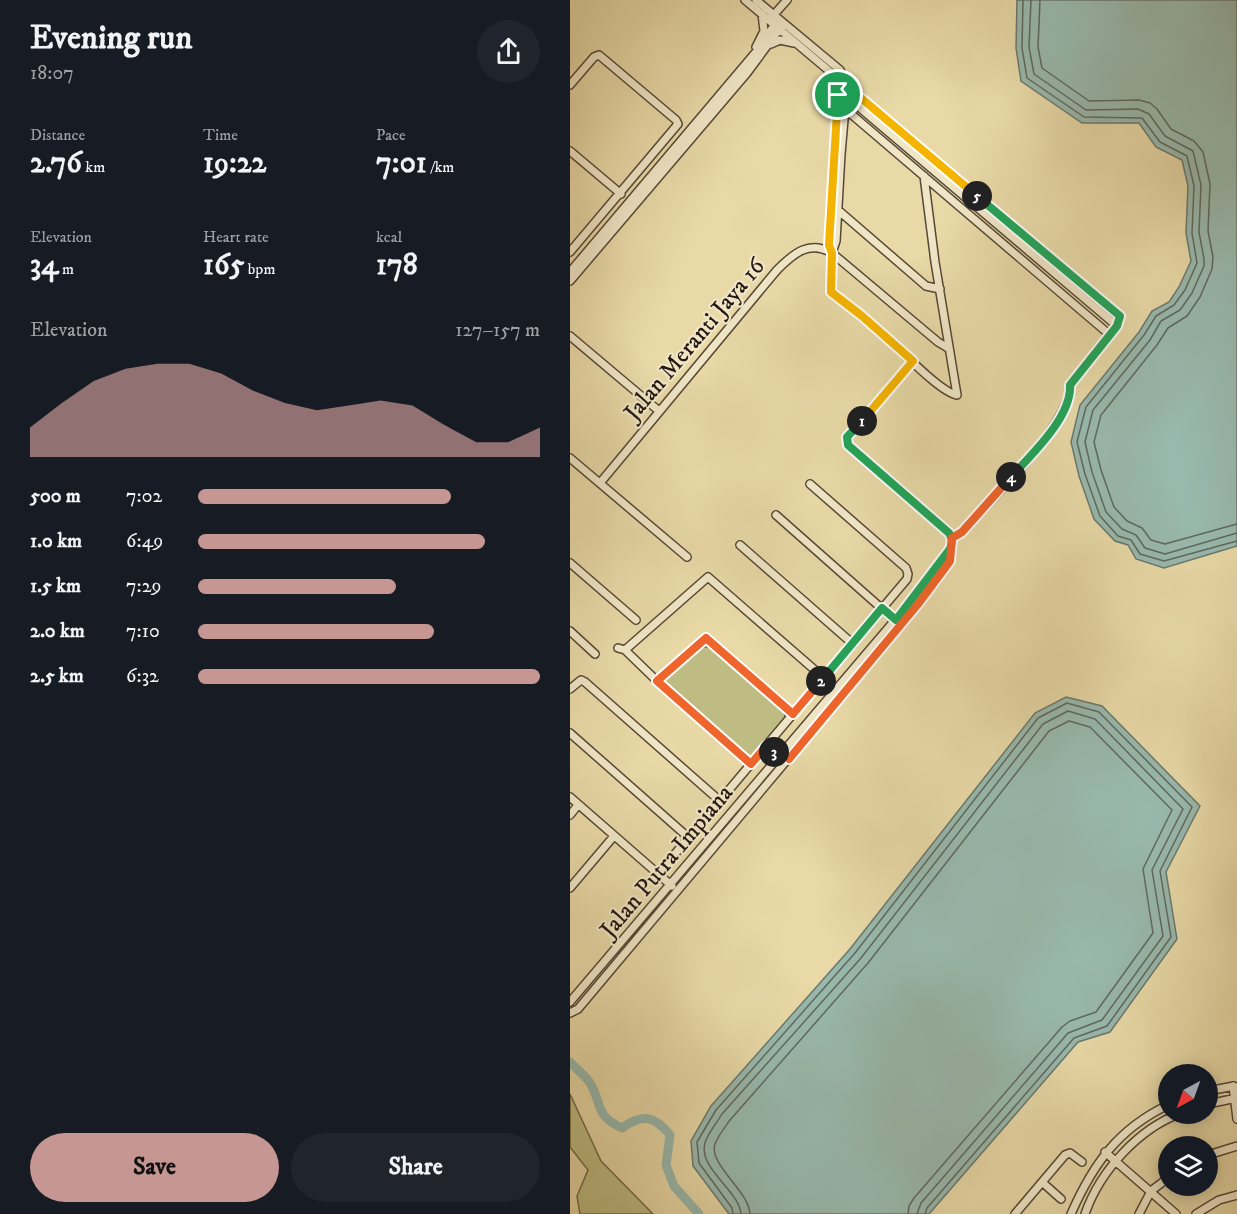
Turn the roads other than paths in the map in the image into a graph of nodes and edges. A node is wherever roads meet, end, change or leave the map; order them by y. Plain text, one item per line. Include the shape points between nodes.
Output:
1 (745, 0) edge
2 (756, 0) edge
3 (784, 1) edge
4 (762, 14) junction
5 (777, 22) junction
6 (797, 43) junction
7 (770, 45) junction
8 (750, 60) junction
9 (836, 77) junction
10 (570, 85) edge
11 (847, 86) junction
12 (846, 96) junction
13 (844, 108) junction
14 (570, 151) edge
15 (924, 176) junction
16 (621, 194) junction
17 (838, 210) junction
18 (571, 250) edge
19 (832, 253) junction
20 (570, 272) edge
21 (570, 281) edge
22 (940, 288) junction
23 (1117, 326) junction
24 (1110, 335) junction
25 (570, 336) edge
26 (948, 348) junction
27 (913, 361) junction
28 (659, 411) junction
29 (570, 458) edge
30 (600, 483) junction
31 (810, 484) dead end
32 (776, 515) dead end
33 (952, 538) junction
34 (740, 545) dead end
35 (950, 549) junction
36 (687, 557) dead end
37 (570, 563) edge
38 (882, 608) junction
39 (636, 620) dead end
40 (898, 623) junction
41 (570, 631) edge
42 (853, 644) junction
43 (593, 651) dead end
44 (824, 678) junction
45 (657, 681) junction
46 (570, 689) edge
47 (793, 714) junction
48 (570, 733) edge
49 (768, 743) junction
50 (784, 758) junction
51 (751, 764) junction
52 (570, 797) edge
53 (720, 801) junction
54 (578, 805) junction
55 (570, 814) edge
56 (614, 836) junction
57 (689, 838) junction
58 (658, 874) junction
59 (671, 885) junction
60 (570, 888) edge
61 (677, 891) junction
62 (570, 1002) edge
63 (570, 1013) edge
64 (1235, 1086) edge
65 (1218, 1089) edge
66 (1236, 1098) edge
67 (1218, 1102) edge
68 (1158, 1111) edge
69 (1237, 1119) edge
70 (1159, 1124) edge
71 (1237, 1146) edge
72 (1105, 1152) junction
73 (1218, 1152) edge
74 (1116, 1161) junction
75 (1082, 1162) dead end
76 (1042, 1182) junction
77 (1158, 1186) edge
78 (1151, 1191) junction
79 (1237, 1196) edge
80 (1061, 1199) dead end
81 (1015, 1214) edge
82 (1071, 1214) edge
83 (1085, 1214) edge
84 (1139, 1214) edge
85 (1176, 1214) edge
86 (1196, 1214) edge

1 - 4 street
2 - 5 street
3 - 5 street
4 - 5 street
4 - 8 street via 764,30
5 - 6 street
5 - 7 street
5 - 8 street
5 - 11 street via 840,70
6 - 7 street via 780,40
6 - 9 street
7 - 21 street
8 - 20 street
9 - 11 street
9 - 19 street via 829,245
10 - 16 street via 599,55 678,124
11 - 12 street
11 - 23 street via 1120,316
12 - 13 street
12 - 23 street
13 - 15 street
13 - 17 street
14 - 16 street
15 - 22 street
15 - 24 street
16 - 18 street
17 - 19 street
17 - 22 street via 926,286
19 - 26 street
19 - 27 street via 831,292
19 - 28 street, Jalan Meranti Jaya 16 via 812,247 792,255
22 - 26 street
23 - 24 street
24 - 33 street via 1070,385 1071,394 1062,414 1041,444 962,532
25 - 28 street
26 - 27 street via 957,395 940,386
27 - 33 street via 847,437 847,442
28 - 30 street, Jalan Meranti Jaya 16
29 - 30 street
30 - 36 street
31 - 38 street via 906,568 907,579
32 - 38 street
33 - 35 street
34 - 42 street
35 - 40 street, Jalan Putra Impiana
35 - 40 street, Jalan Putra Impiana via 950,561
37 - 39 street
38 - 40 street
38 - 42 street
40 - 50 street, Jalan Putra Impiana
41 - 43 street
42 - 44 street
44 - 45 street via 708,577 622,649
44 - 47 street
45 - 47 street via 706,638
45 - 51 street
46 - 53 street via 581,680
47 - 49 street
48 - 57 street
49 - 50 street
49 - 51 street
50 - 59 street, Jalan Putra Impiana
50 - 61 street, Jalan Putra Impiana
51 - 53 street
52 - 54 street
53 - 57 street
54 - 55 street
54 - 56 street
56 - 58 street
56 - 60 street
57 - 58 street
58 - 59 street
59 - 61 street
59 - 62 street, Jalan Putra Impiana
61 - 63 street, Jalan Putra Impiana via 578,1009
64 - 65 street
64 - 66 street
66 - 67 street
66 - 69 street
68 - 72 street
70 - 74 street
71 - 73 street
72 - 74 street
72 - 82 street via 1084,1184
74 - 78 street
74 - 83 street
75 - 76 street via 1065,1155
76 - 80 street
76 - 81 street
77 - 78 street
78 - 84 street
78 - 85 street
79 - 86 street via 1219,1200

